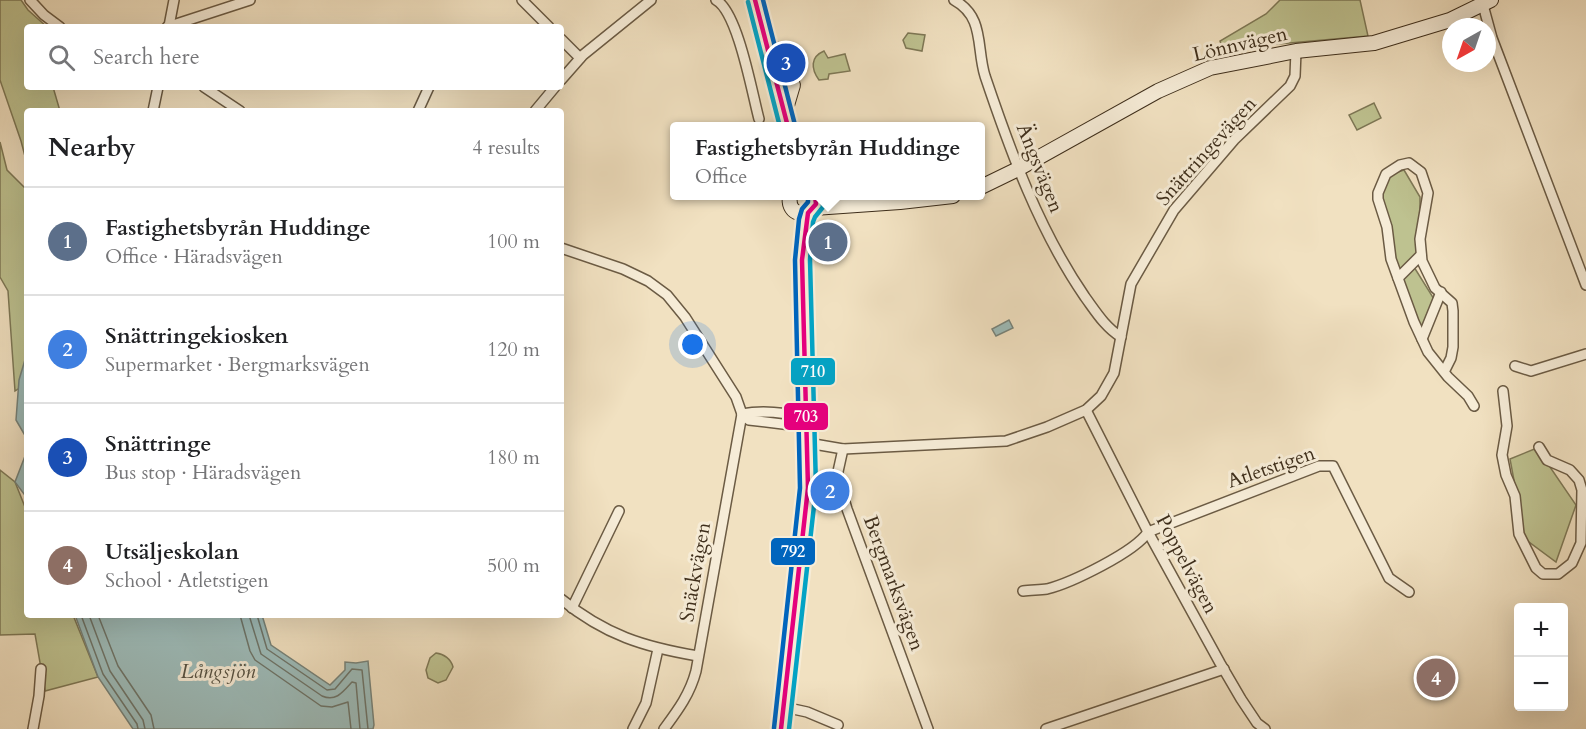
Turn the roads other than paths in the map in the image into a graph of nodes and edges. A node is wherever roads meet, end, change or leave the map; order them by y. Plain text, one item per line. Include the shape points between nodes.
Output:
1 (30, 0) edge
2 (174, 0) edge
3 (250, 0) edge
4 (522, 0) edge
5 (651, 0) edge
6 (716, 0) edge
7 (755, 0) edge
8 (957, 1) edge
9 (1487, 3) edge
10 (56, 24) edge
11 (168, 24) edge
12 (174, 24) edge
13 (546, 24) edge
14 (564, 42) edge
15 (767, 43) junction
16 (1296, 51) junction
17 (784, 56) dead end
18 (580, 58) junction
19 (564, 77) edge
20 (793, 85) dead end
21 (157, 90) edge
22 (208, 90) edge
23 (428, 90) edge
24 (552, 90) edge
25 (154, 108) edge
26 (236, 108) edge
27 (419, 108) edge
28 (538, 108) edge
29 (759, 119) dead end
30 (787, 120) edge
31 (1018, 169) junction
32 (985, 185) edge
33 (790, 200) edge
34 (915, 200) edge
35 (810, 205) edge
36 (564, 249) edge
37 (1421, 255) junction
38 (1398, 278) junction
39 (1586, 285) edge
40 (1441, 292) junction
41 (1121, 337) junction
42 (1422, 339) junction
43 (1586, 354) edge
44 (1515, 366) dead end
45 (1444, 372) junction
46 (1503, 391) dead end
47 (1474, 406) dead end
48 (1086, 410) junction
49 (742, 414) junction
50 (807, 422) junction
51 (808, 443) junction
52 (1539, 447) dead end
53 (843, 449) junction
54 (619, 511) dead end
55 (1148, 531) junction
56 (1023, 591) dead end
57 (1408, 592) dead end
58 (564, 601) edge
59 (572, 608) junction
60 (658, 649) junction
61 (698, 656) junction
62 (41, 669) dead end
63 (1224, 669) junction
64 (784, 707) junction
65 (813, 716) junction
66 (838, 725) dead end
67 (818, 728) edge
68 (33, 729) edge
69 (633, 729) edge
70 (664, 729) edge
71 (781, 729) edge
72 (928, 729) edge
73 (1046, 729) edge
74 (1265, 729) edge

1 - 10 street
2 - 11 street
3 - 12 street
4 - 13 street
5 - 18 street
6 - 29 street via 733,21
7 - 15 street
8 - 31 street, Ängsvägen via 968,10 979,35 985,75
9 - 16 street, Lönnvägen via 1442,23 1374,44
9 - 39 street via 1492,38
14 - 18 street
15 - 17 street
15 - 30 street
16 - 31 street, Lönnvägen via 1210,68 1182,78
16 - 41 street, Snättringevägen via 1295,76 1290,86 1234,140 1174,210 1131,284
18 - 19 street
20 - 30 street
21 - 25 street
22 - 26 street
23 - 27 street
24 - 28 street
31 - 32 street, Lönnvägen
31 - 41 street, Ängsvägen via 1064,265 1101,319
33 - 35 street via 790,206
34 - 35 street
35 - 50 street via 802,260
36 - 49 street via 623,269 667,295 698,337
37 - 38 street
37 - 38 street via 1428,193 1421,172 1409,163 1386,174 1378,193 1388,227 1390,259
37 - 40 street via 1435,288
38 - 42 street
40 - 42 street
40 - 45 street via 1452,303 1453,311 1453,347
41 - 48 street, Snättringevägen via 1114,373 1101,396
42 - 45 street
43 - 44 street via 1531,371
45 - 47 street
46 - 52 street via 1507,426 1502,455 1515,496 1519,534 1536,568 1543,574 1558,574 1577,555 1581,543 1581,490 1570,470 1547,460
48 - 53 street, Snättringevägen via 1006,441
48 - 55 street, Poppelvägen
49 - 50 street via 749,420
49 - 61 street, Snäckvägen
50 - 51 street
51 - 53 street, Snättringevägen
51 - 64 street via 808,488
53 - 72 street, Bergmarksvägen via 837,476 847,509
54 - 59 street
55 - 56 street via 1143,540 1098,568 1048,589
55 - 57 street, Atletstigen via 1319,466 1334,466 1389,578
55 - 63 street, Poppelvägen
58 - 59 street
59 - 60 street via 623,638
60 - 61 street
60 - 69 street via 646,703
61 - 70 street, Snäckvägen via 690,690
62 - 68 street
63 - 73 street
63 - 74 street, Poppelvägen via 1257,723
64 - 65 street
64 - 71 street
65 - 66 street
65 - 67 street

